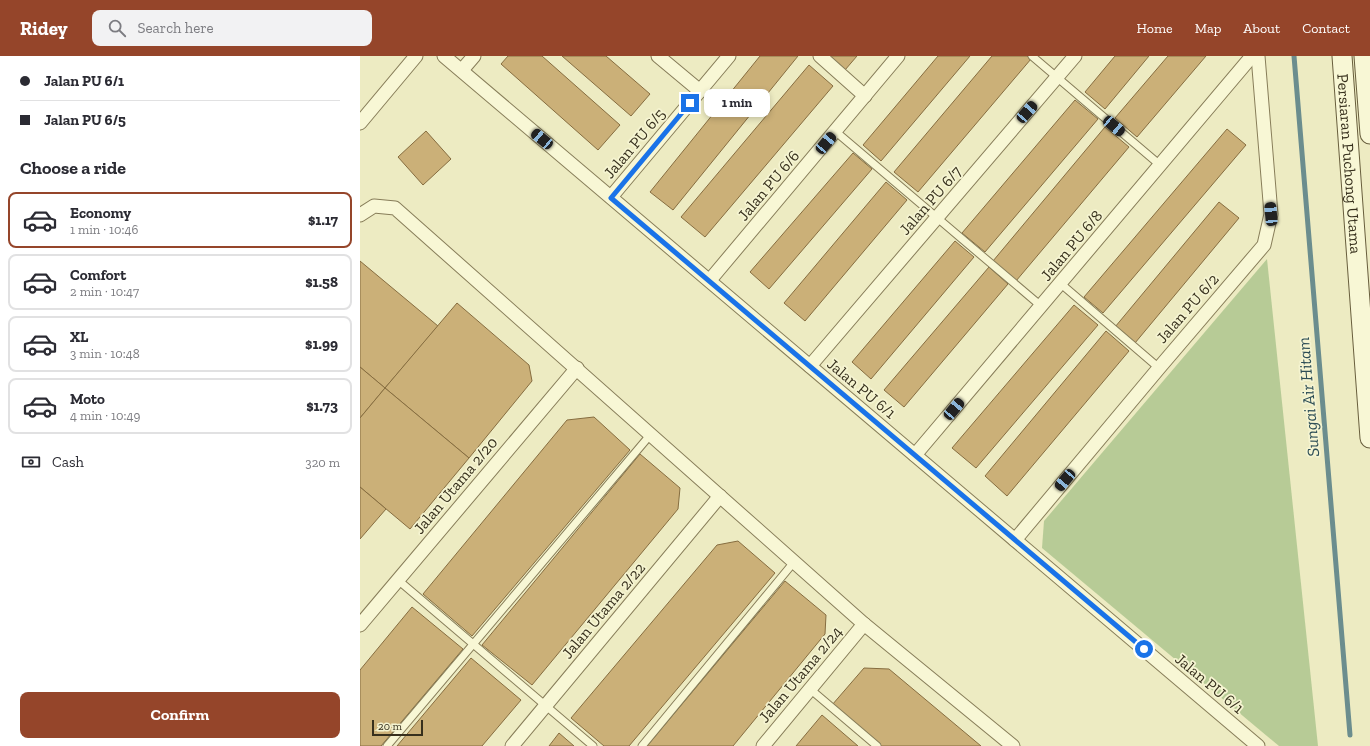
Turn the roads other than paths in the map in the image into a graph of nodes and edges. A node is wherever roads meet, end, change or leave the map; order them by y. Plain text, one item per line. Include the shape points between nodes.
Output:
1 (416, 56) edge
2 (444, 56) edge
3 (474, 56) edge
4 (658, 56) edge
5 (729, 56) edge
6 (820, 56) edge
7 (898, 56) edge
8 (1032, 56) edge
9 (1076, 56) edge
10 (1252, 56) edge
11 (1258, 56) edge
12 (1342, 56) edge
13 (1364, 56) edge
14 (462, 70) junction
15 (1057, 77) junction
16 (700, 91) junction
17 (865, 96) junction
18 (360, 123) edge
19 (835, 131) junction
20 (1370, 134) edge
21 (1160, 165) junction
22 (611, 198) junction
23 (360, 215) edge
24 (937, 218) junction
25 (710, 280) junction
26 (1060, 283) junction
27 (1041, 306) junction
28 (810, 366) junction
29 (577, 368) junction
30 (1159, 368) junction
31 (651, 434) junction
32 (1370, 438) edge
33 (915, 455) junction
34 (720, 496) junction
35 (1015, 540) junction
36 (794, 562) junction
37 (398, 580) junction
38 (864, 624) junction
39 (360, 625) edge
40 (473, 645) junction
41 (810, 689) junction
42 (545, 706) junction
43 (387, 746) edge
44 (512, 746) edge
45 (593, 746) edge
46 (642, 746) edge
47 (763, 746) edge
48 (877, 746) edge
49 (1013, 746) edge
50 (1258, 746) edge

1 - 18 street
2 - 14 street, Jalan PU 6/1
3 - 14 street
4 - 16 street
5 - 16 street, Jalan PU 6/5
6 - 17 street
7 - 17 street, Jalan PU 6/6
8 - 15 lane
9 - 15 street, Jalan PU 6/7
10 - 21 street, Jalan PU 6/8
11 - 30 street, Jalan PU 6/2 via 1271,214 1264,245
12 - 32 street, Persiaran Puchong Utama
13 - 20 street, Persiaran Puchong Utama
14 - 22 street, Jalan PU 6/1
15 - 21 lane
15 - 24 street, Jalan PU 6/7
16 - 22 street, Jalan PU 6/5
17 - 19 street, Jalan PU 6/6
19 - 24 lane
19 - 25 street, Jalan PU 6/6
21 - 26 street, Jalan PU 6/8
22 - 25 street, Jalan PU 6/1
23 - 29 street via 374,206 394,208
24 - 27 lane
24 - 28 street, Jalan PU 6/7
25 - 28 street, Jalan PU 6/1
26 - 27 street, Jalan PU 6/8
26 - 30 lane
27 - 33 street, Jalan PU 6/8
28 - 33 street, Jalan PU 6/1
29 - 31 street
29 - 37 street, Jalan Utama 2/20
30 - 35 street, Jalan PU 6/2
31 - 34 street
31 - 40 lane
33 - 35 street, Jalan PU 6/1
34 - 36 street
34 - 42 street, Jalan Utama 2/22
35 - 50 street, Jalan PU 6/1
36 - 38 street
36 - 46 lane
37 - 39 street, Jalan Utama 2/20
37 - 40 lane
38 - 41 street, Jalan Utama 2/24
38 - 49 street
40 - 42 lane
40 - 43 lane
41 - 47 street, Jalan Utama 2/24
41 - 48 lane
42 - 44 street, Jalan Utama 2/22
42 - 45 lane

